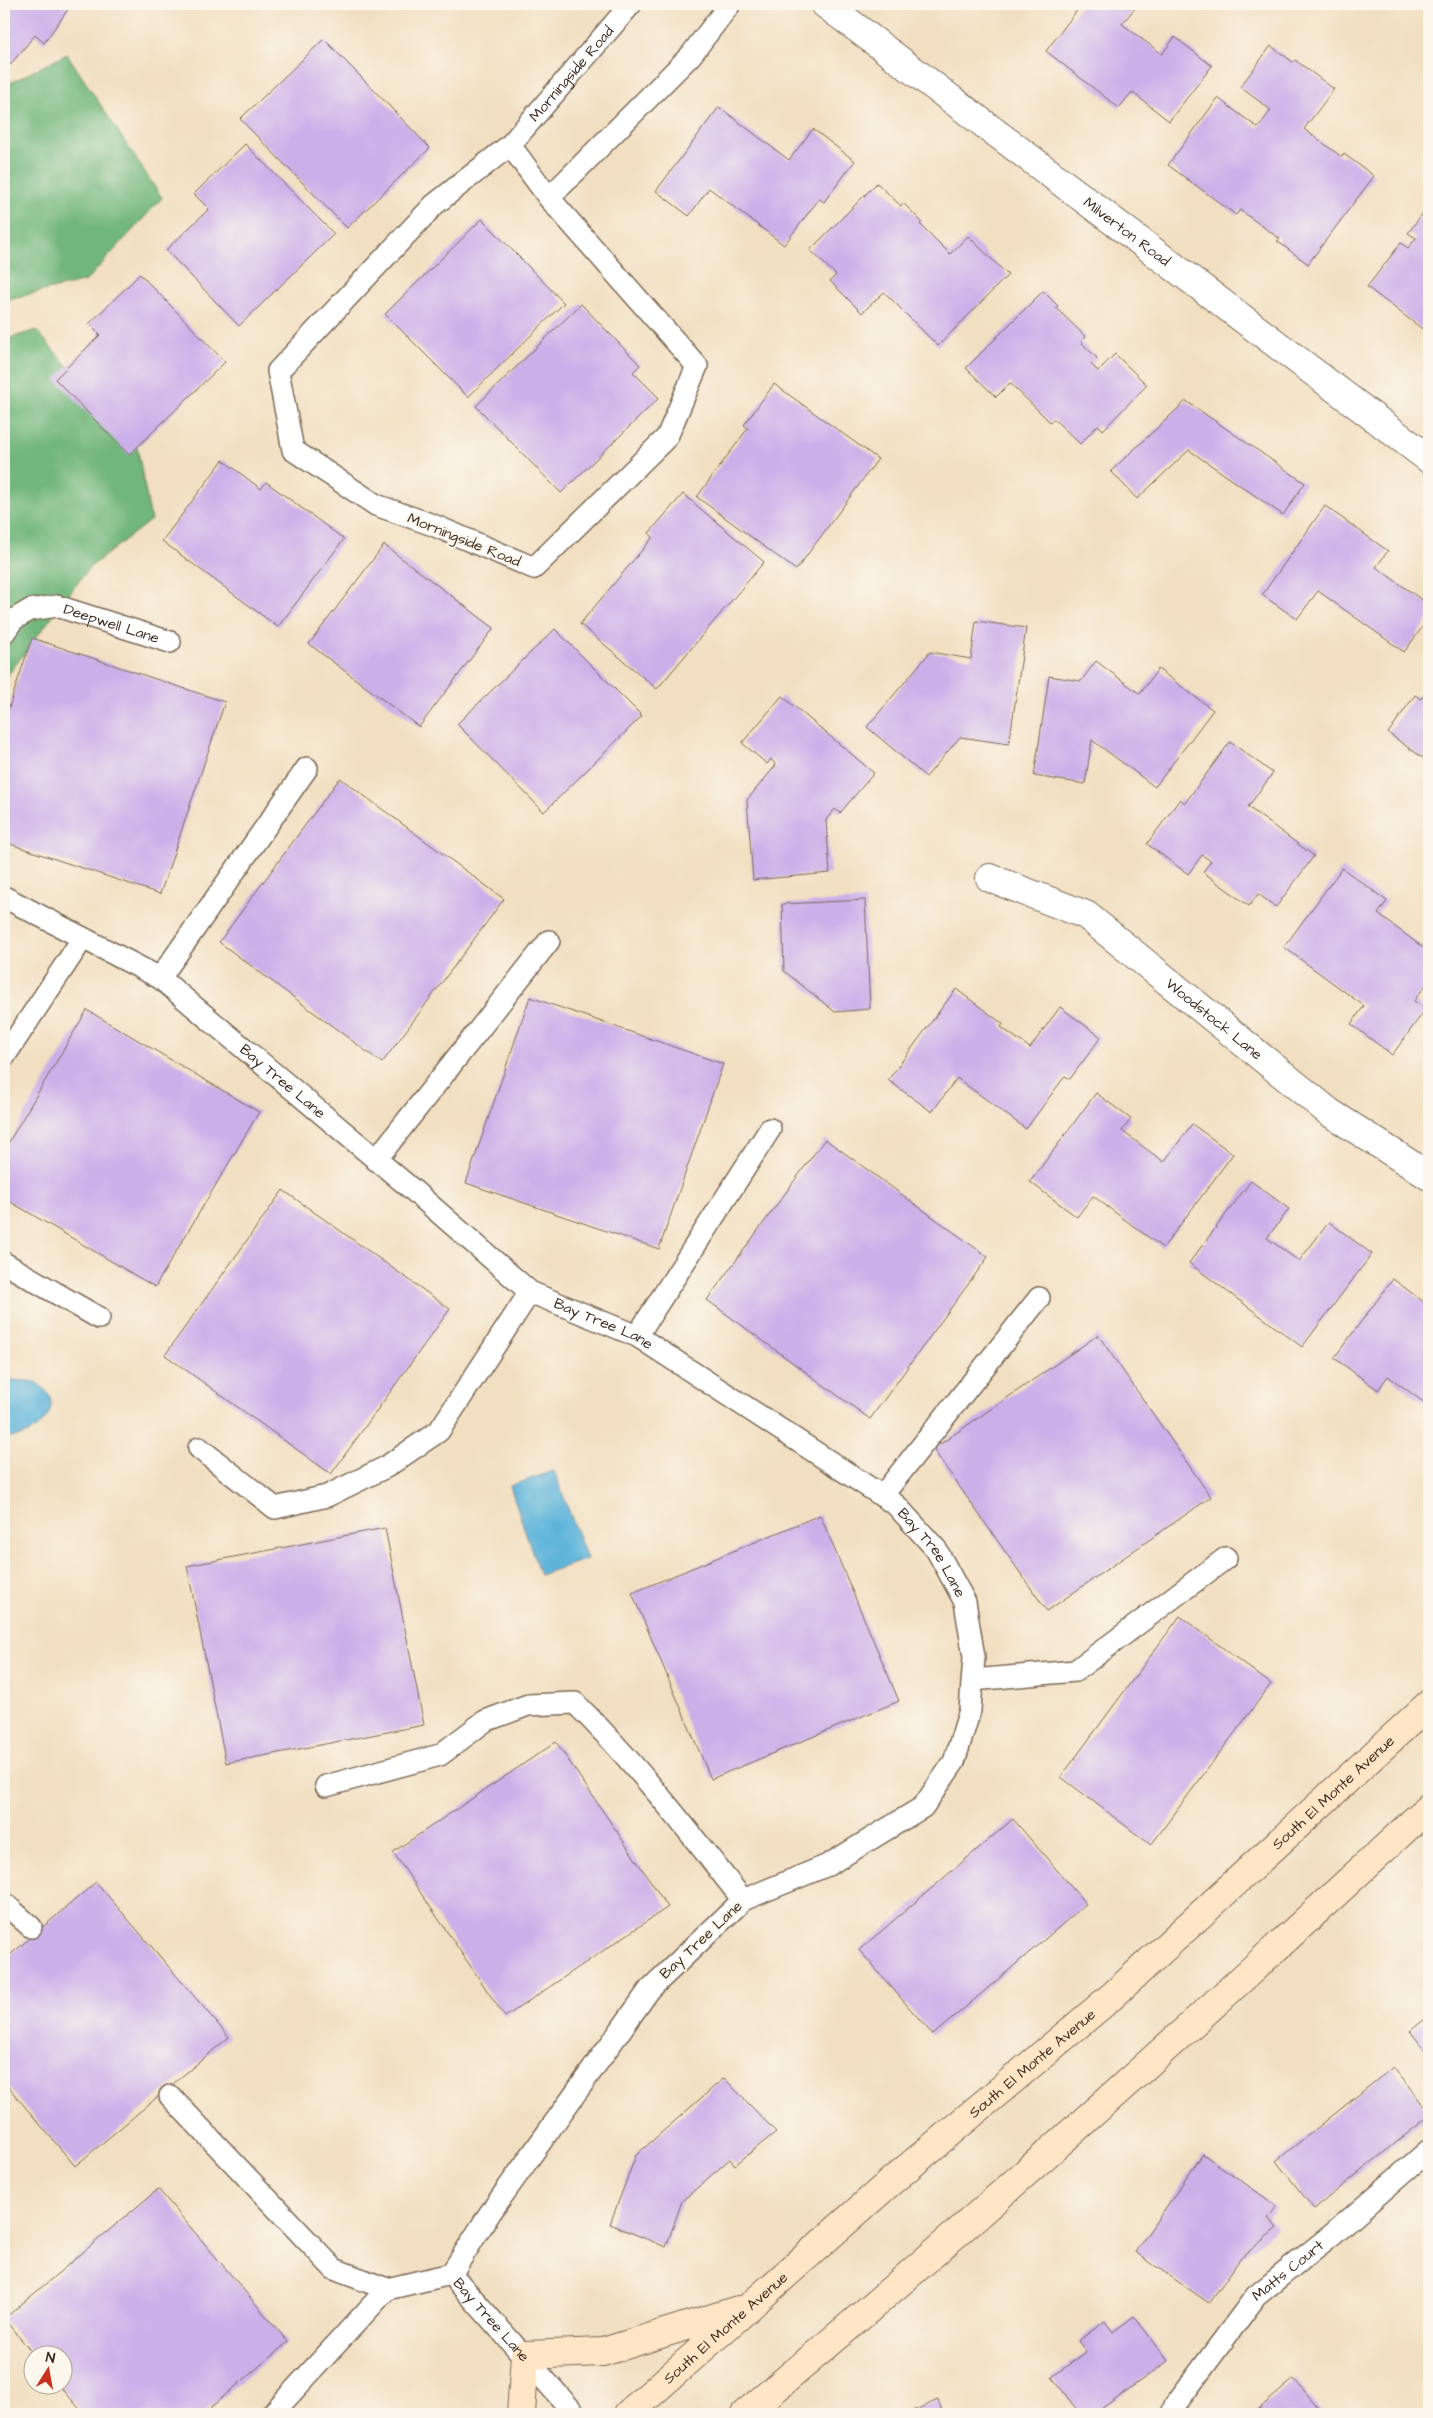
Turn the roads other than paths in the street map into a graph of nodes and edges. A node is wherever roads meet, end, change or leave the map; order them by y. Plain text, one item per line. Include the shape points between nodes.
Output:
1 (631, 4) edge
2 (730, 4) edge
3 (824, 4) edge
4 (510, 145) junction
5 (549, 198) junction
6 (1429, 459) edge
7 (4, 633) edge
8 (170, 642) dead end
9 (307, 768) dead end
10 (990, 878) dead end
11 (4, 897) edge
12 (83, 938) junction
13 (549, 941) dead end
14 (160, 978) junction
15 (4, 1057) edge
16 (770, 1129) dead end
17 (376, 1160) junction
18 (1429, 1176) edge
19 (4, 1263) edge
20 (530, 1292) junction
21 (1039, 1298) dead end
22 (99, 1318) dead end
23 (637, 1336) junction
24 (199, 1448) dead end
25 (882, 1496) junction
26 (1226, 1558) dead end
27 (973, 1680) junction
28 (1429, 1704) edge
29 (326, 1786) dead end
30 (1429, 1807) edge
31 (743, 1900) junction
32 (4, 1903) edge
33 (31, 1927) dead end
34 (170, 2096) dead end
35 (1429, 2150) edge
36 (451, 2274) junction
37 (387, 2289) junction
38 (747, 2307) junction
39 (525, 2355) junction
40 (272, 2414) edge
41 (521, 2414) edge
42 (576, 2414) edge
43 (628, 2414) edge
44 (745, 2414) edge
45 (1172, 2414) edge

1 - 4 lane, Morningside Road
2 - 5 lane via 691,55
3 - 6 street, Milverton Road
4 - 5 lane, Morningside Road
4 - 5 lane, Morningside Road via 434,205 278,371 294,450 376,505 433,525 534,568 667,437 697,366
7 - 8 lane, Deepwell Lane via 13,620 30,610 57,606
9 - 14 lane
10 - 18 street, Woodstock Lane via 1086,915 1329,1112
11 - 12 lane, Bay Tree Lane
12 - 14 lane, Bay Tree Lane
12 - 15 lane
13 - 17 lane
14 - 17 lane, Bay Tree Lane
16 - 23 lane
17 - 20 lane, Bay Tree Lane
19 - 22 lane
20 - 23 lane, Bay Tree Lane
20 - 24 lane via 439,1431 386,1467 327,1496 275,1508
21 - 25 lane
23 - 25 lane, Bay Tree Lane
25 - 27 lane, Bay Tree Lane via 896,1505 936,1549 965,1602 974,1657
26 - 27 lane via 1076,1671
27 - 31 lane, Bay Tree Lane via 970,1710 954,1762 923,1808 828,1865
28 - 38 main road, South El Monte Avenue via 1110,1998
29 - 31 lane via 440,1755 484,1721 528,1704 575,1703 650,1783
30 - 44 main road via 1225,1996 841,2334
31 - 36 lane, Bay Tree Lane via 650,1988 490,2213
32 - 33 lane
34 - 37 lane via 334,2268
35 - 45 lane, Matts Court via 1256,2296 1175,2405
36 - 37 lane
36 - 39 lane, Bay Tree Lane
37 - 40 lane
38 - 39 main road via 603,2352
38 - 43 main road, South El Monte Avenue
39 - 41 main road
39 - 42 lane, Bay Tree Lane

